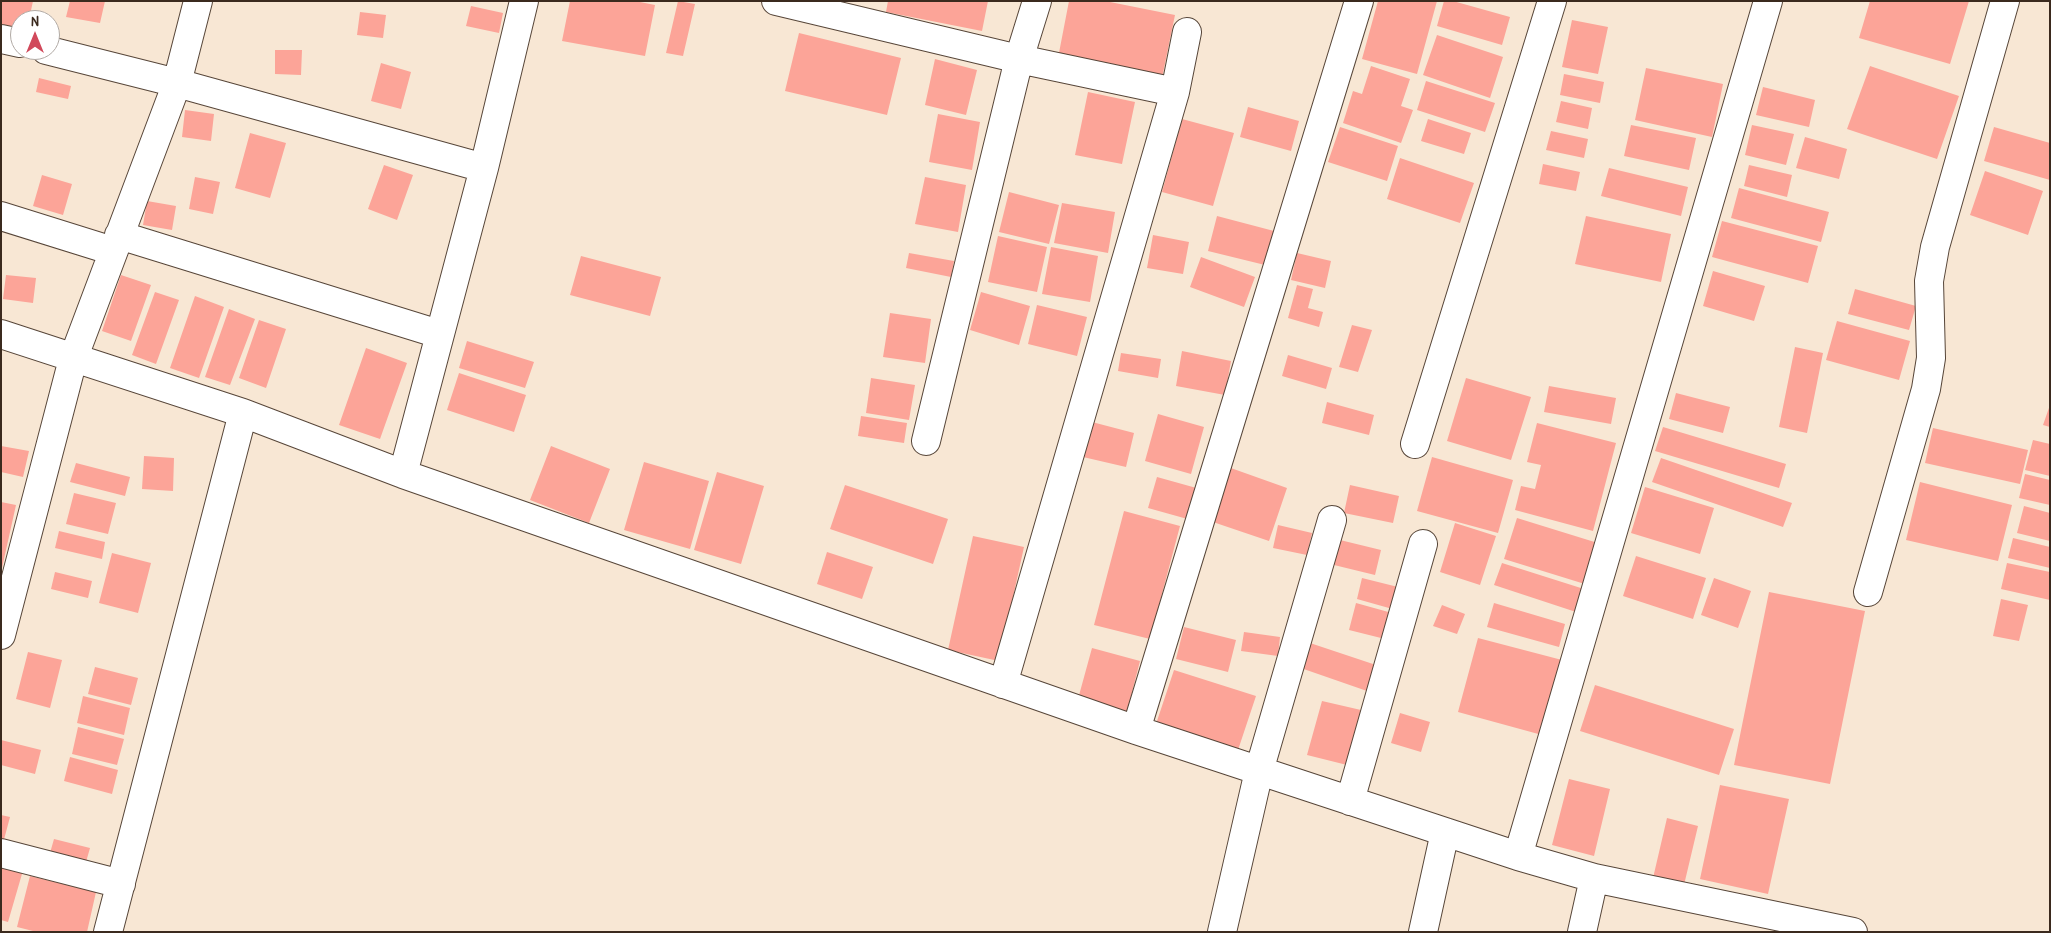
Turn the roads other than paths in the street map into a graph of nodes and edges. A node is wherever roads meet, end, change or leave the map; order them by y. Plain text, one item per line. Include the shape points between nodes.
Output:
1 (198, 1) edge
2 (524, 1) edge
3 (776, 1) edge
4 (1037, 1) edge
5 (1359, 1) edge
6 (1552, 1) edge
7 (1768, 1) edge
8 (2006, 1) edge
9 (1187, 32) dead end
10 (60, 54) edge
11 (1019, 59) junction
12 (177, 83) junction
13 (1175, 92) junction
14 (484, 168) junction
15 (1, 216) edge
16 (116, 243) junction
17 (1, 334) edge
18 (439, 334) junction
19 (73, 359) junction
20 (243, 413) junction
21 (926, 442) dead end
22 (1415, 444) dead end
23 (403, 474) junction
24 (1332, 520) dead end
25 (1423, 544) dead end
26 (1868, 592) dead end
27 (1, 635) edge
28 (1003, 684) junction
29 (1136, 730) junction
30 (1260, 771) junction
31 (1350, 801) junction
32 (1445, 832) junction
33 (1, 853) edge
34 (1518, 856) junction
35 (1594, 878) junction
36 (121, 884) junction
37 (1768, 923) edge
38 (108, 932) edge
39 (1222, 932) edge
40 (1423, 932) edge
41 (1582, 932) edge
42 (1853, 932) edge

1 - 12 street
2 - 14 street
3 - 11 street
4 - 11 street
5 - 29 street
6 - 22 street
7 - 34 street
8 - 26 street via 1935,247 1929,281 1930,358 1926,389
9 - 13 street
10 - 12 street
11 - 13 street
11 - 21 street
12 - 14 street
12 - 16 street
13 - 28 street
14 - 18 street
15 - 16 street
16 - 18 street
16 - 19 street
17 - 19 street
18 - 23 street
19 - 20 street
19 - 27 street
20 - 23 street
20 - 36 street
23 - 28 street
24 - 30 street
25 - 31 street
28 - 29 street
29 - 30 street
30 - 31 street
30 - 39 street
31 - 32 street
32 - 34 street
32 - 40 street
33 - 36 street
34 - 35 street
35 - 37 street
35 - 41 street
36 - 38 street
37 - 42 street

